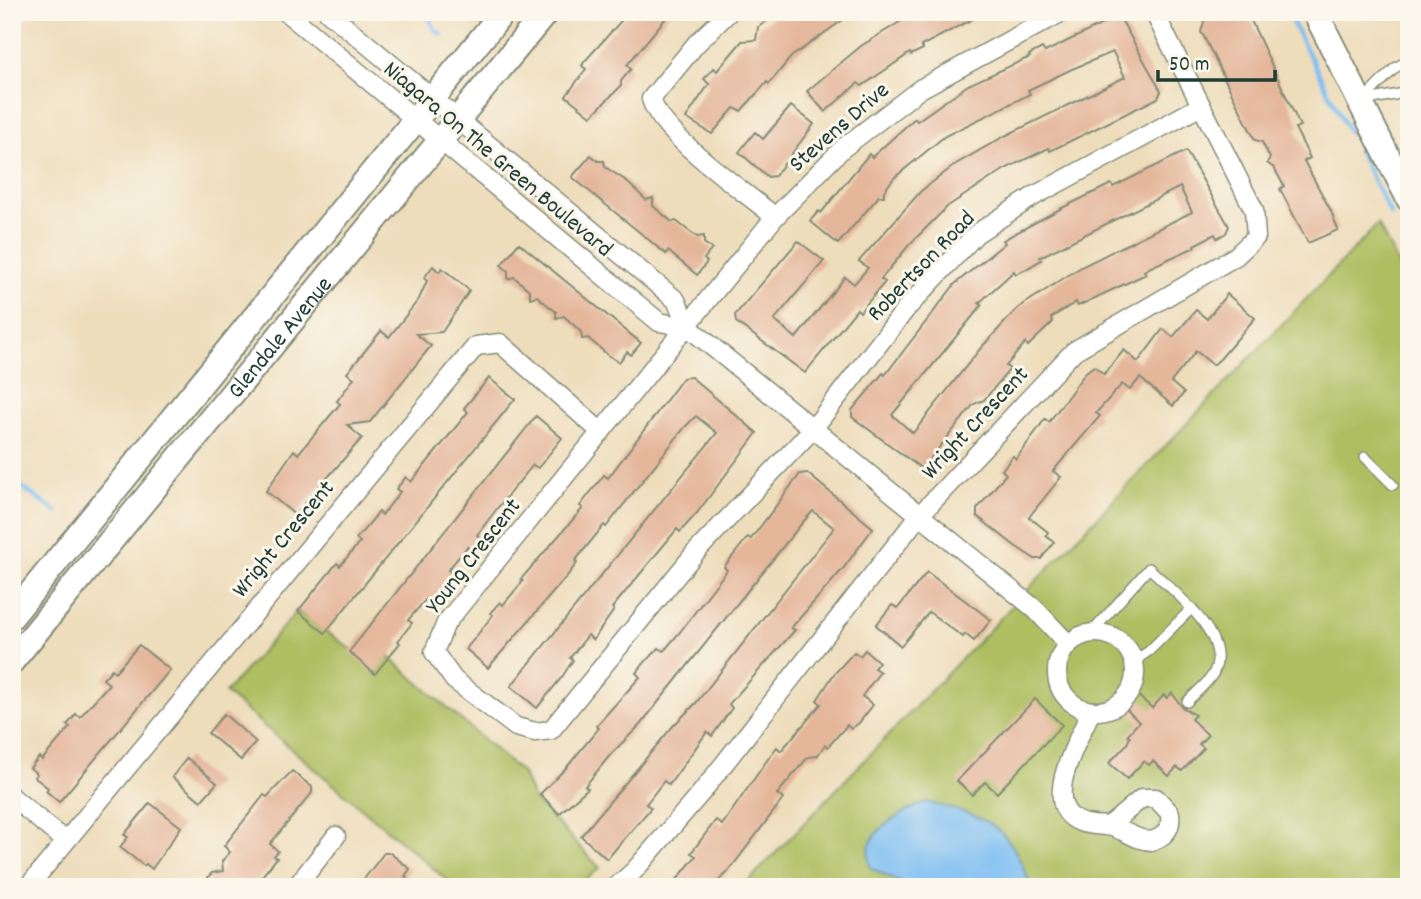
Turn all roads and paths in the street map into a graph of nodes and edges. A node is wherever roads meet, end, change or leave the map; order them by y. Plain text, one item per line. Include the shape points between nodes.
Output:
1 (286, 12) edge
2 (328, 12) edge
3 (503, 12) edge
4 (546, 12) edge
5 (729, 12) edge
6 (1062, 12) edge
7 (1154, 12) edge
8 (1315, 12) edge
9 (1409, 60) edge
10 (1409, 92) edge
11 (433, 99) junction
12 (1361, 102) junction
13 (1201, 106) junction
14 (416, 120) junction
15 (457, 120) junction
16 (440, 141) junction
17 (1409, 199) edge
18 (775, 216) junction
19 (688, 327) junction
20 (812, 430) junction
21 (601, 432) junction
22 (1365, 457) dead end
23 (1393, 485) dead end
24 (918, 517) junction
25 (1192, 608) junction
26 (12, 616) edge
27 (1092, 632) junction
28 (1068, 644) junction
29 (12, 661) edge
30 (1134, 661) junction
31 (1187, 702) dead end
32 (1091, 711) junction
33 (12, 797) edge
34 (1109, 826) dead end
35 (336, 836) dead end
36 (65, 841) junction
37 (28, 887) edge
38 (296, 887) edge
39 (616, 887) edge

1 - 14 street, Niagara On The Green Boulevard
2 - 11 street, Niagara On The Green Boulevard
3 - 11 main road, Glendale Avenue
4 - 15 main road, Glendale Avenue
5 - 18 street via 651,99 671,131
6 - 18 street, Stevens Drive via 920,89 843,148
7 - 13 street, Wright Crescent
8 - 12 main road
9 - 12 lane
10 - 12 lane
11 - 14 main road, Glendale Avenue
11 - 15 street, Niagara On The Green Boulevard
12 - 17 main road
13 - 20 street, Robertson Road via 1034,195 976,234 906,309
13 - 24 street, Wright Crescent via 1254,209 1256,237 1236,256 1074,351
14 - 16 street, Niagara On The Green Boulevard
14 - 26 main road, Glendale Avenue
15 - 16 main road, Glendale Avenue
15 - 19 street, Niagara On The Green Boulevard via 676,300
16 - 19 street, Niagara On The Green Boulevard via 659,322
16 - 29 main road, Glendale Avenue
18 - 19 street, Stevens Drive
19 - 20 street, Niagara On The Green Boulevard
19 - 21 street, Young Crescent
20 - 21 street, Young Crescent via 695,553 551,730 535,732 516,727 454,680 434,652 446,623
20 - 24 street, Niagara On The Green Boulevard
21 - 36 street, Wright Crescent via 500,343 476,346
22 - 23 lane
24 - 28 street, Niagara On The Green Boulevard via 1035,609
24 - 39 street, Wright Crescent via 701,793
25 - 27 lane via 1149,568
25 - 30 lane
25 - 31 lane via 1203,618 1217,661 1213,674
27 - 28 street
27 - 30 street via 1118,639
28 - 32 street via 1056,667 1057,679 1069,701
30 - 32 street via 1133,686 1127,697 1105,710
32 - 34 street via 1061,781 1061,800 1079,821
33 - 36 street
35 - 38 street
36 - 37 street, Wright Crescent

